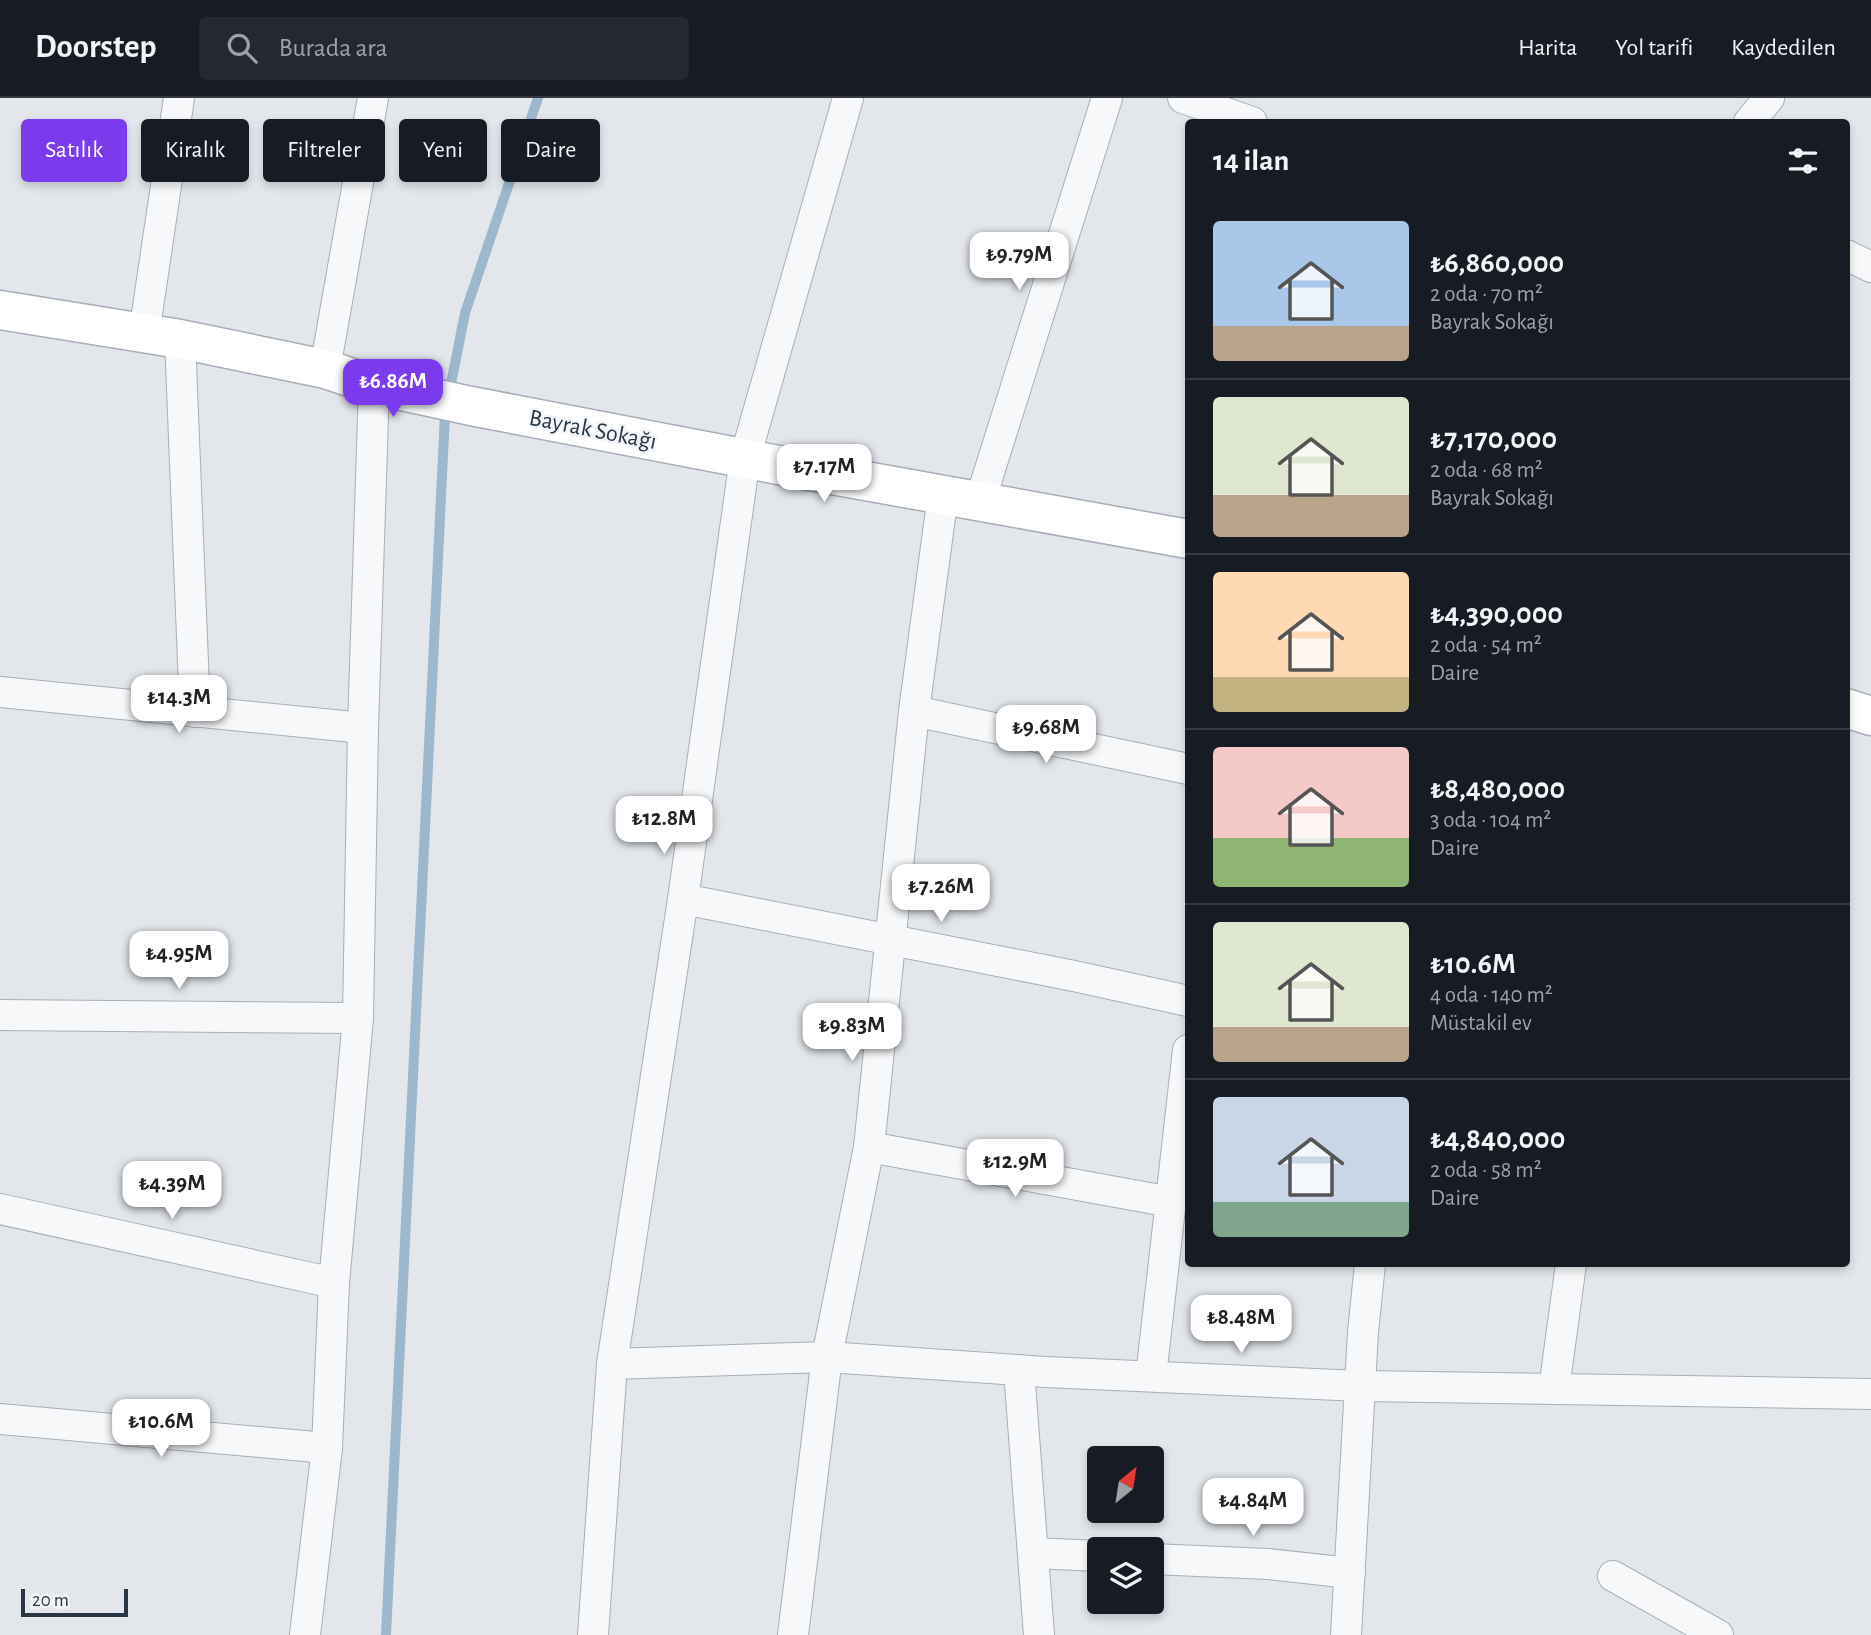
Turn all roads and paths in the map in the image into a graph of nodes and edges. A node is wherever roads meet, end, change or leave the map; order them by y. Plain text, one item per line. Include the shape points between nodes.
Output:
1 (179, 98) edge
2 (373, 98) edge
3 (848, 98) edge
4 (1107, 98) edge
5 (1183, 98) edge
6 (1769, 98) edge
7 (1243, 119) edge
8 (1752, 119) edge
9 (1850, 257) edge
10 (1871, 267) edge
11 (0, 310) edge
12 (162, 337) junction
13 (325, 369) junction
14 (374, 385) junction
15 (745, 457) junction
16 (943, 495) junction
17 (980, 501) junction
18 (1185, 537) edge
19 (0, 692) edge
20 (1850, 709) edge
21 (914, 711) junction
22 (195, 712) junction
23 (1871, 716) edge
24 (363, 729) junction
25 (1185, 768) edge
26 (683, 899) junction
27 (890, 939) junction
28 (1185, 1000) edge
29 (0, 1015) edge
30 (358, 1018) junction
31 (1185, 1077) edge
32 (869, 1147) junction
33 (1171, 1202) junction
34 (0, 1209) edge
35 (1370, 1267) edge
36 (1571, 1267) edge
37 (334, 1283) junction
38 (827, 1357) junction
39 (612, 1364) junction
40 (1019, 1370) junction
41 (1151, 1376) junction
42 (1361, 1386) junction
43 (1554, 1389) junction
44 (1871, 1394) edge
45 (0, 1419) edge
46 (327, 1448) junction
47 (1032, 1553) junction
48 (1087, 1555) edge
49 (1164, 1560) edge
50 (1350, 1573) junction
51 (1613, 1576) dead end
52 (305, 1635) edge
53 (593, 1635) edge
54 (793, 1635) edge
55 (1039, 1635) edge
56 (1346, 1635) edge
57 (1718, 1635) edge

1 - 12 street
2 - 13 street
3 - 15 street
4 - 17 street
5 - 7 street
6 - 8 street
9 - 10 street
11 - 12 main road, Bayrak Sokağı
12 - 13 main road, Bayrak Sokağı
12 - 22 street
13 - 14 main road, Bayrak Sokağı
14 - 15 main road, Bayrak Sokağı
14 - 24 street
15 - 16 main road, Bayrak Sokağı
15 - 26 street
16 - 17 main road, Bayrak Sokağı
16 - 21 street
17 - 18 main road, Bayrak Sokağı
19 - 22 street
20 - 23 main road
21 - 25 street
21 - 27 street
22 - 24 street
24 - 30 street
26 - 27 street
26 - 39 street
27 - 28 street
27 - 32 street
29 - 30 street
30 - 37 street
31 - 33 street
32 - 33 street
32 - 38 street
33 - 41 street
34 - 37 street
35 - 42 street
36 - 43 street
37 - 46 street
38 - 39 street
38 - 40 street
38 - 54 street
39 - 53 street
40 - 41 street
40 - 47 street
41 - 42 street
42 - 43 street
42 - 50 street
43 - 44 street
45 - 46 street
46 - 52 street
47 - 48 street
47 - 55 street
49 - 50 street
50 - 56 street
51 - 57 street

